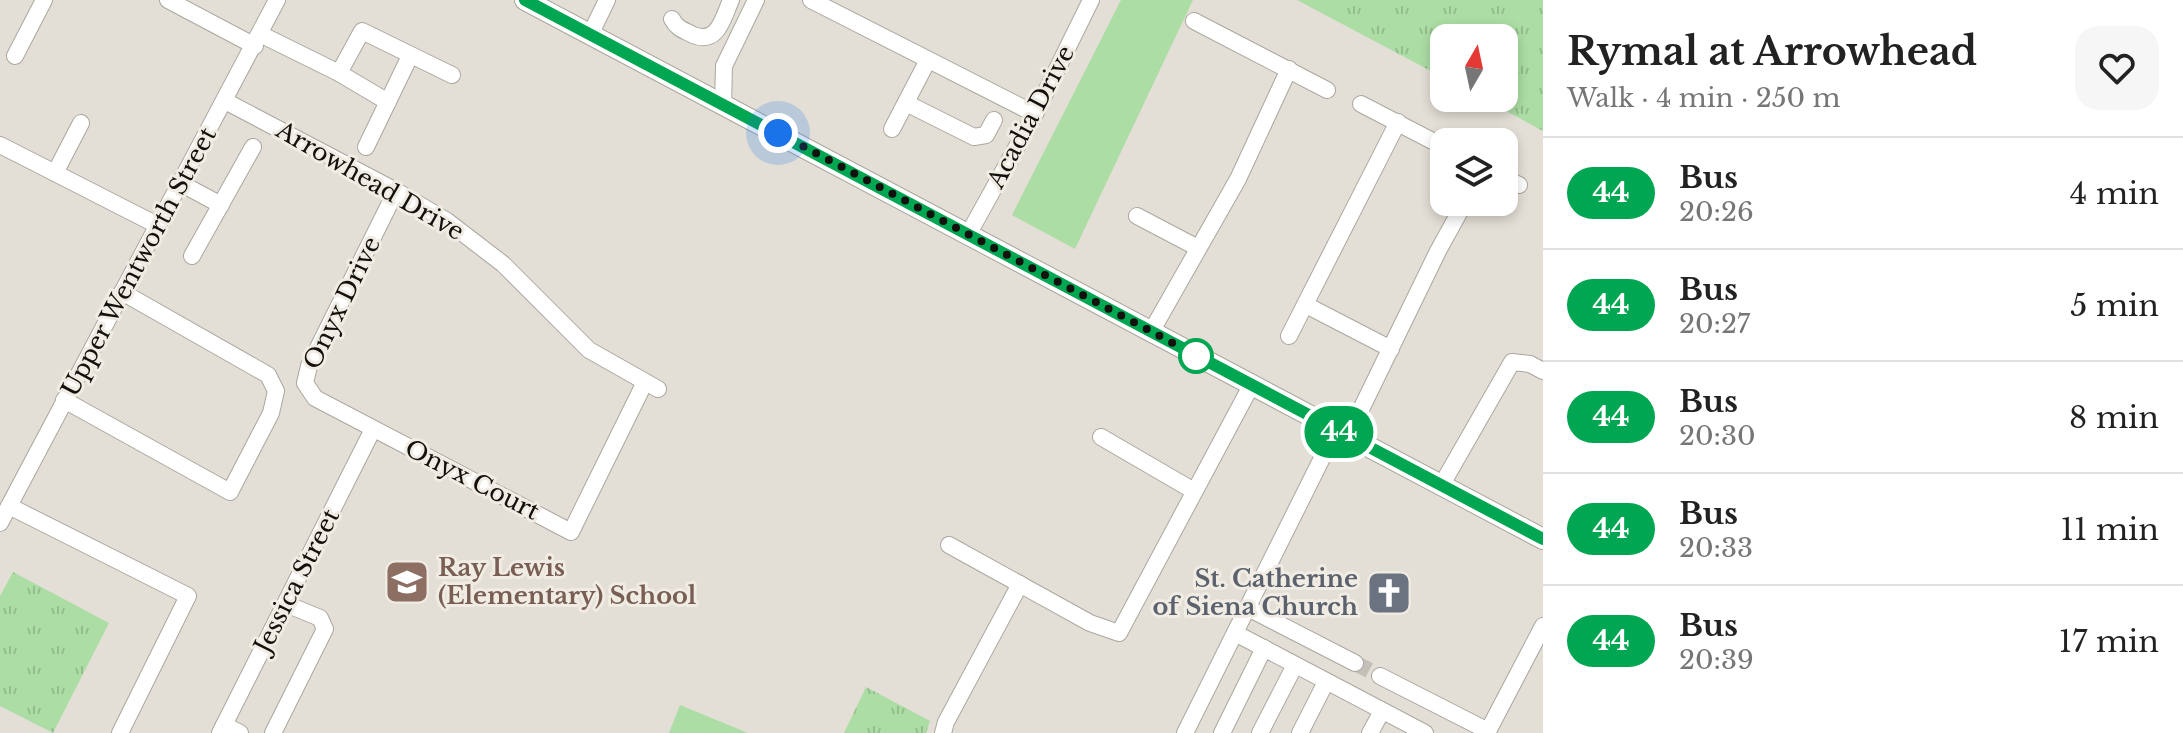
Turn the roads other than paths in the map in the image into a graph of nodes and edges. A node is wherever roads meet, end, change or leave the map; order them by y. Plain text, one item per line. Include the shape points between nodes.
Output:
1 (44, 0) edge
2 (277, 0) edge
3 (525, 0) edge
4 (607, 0) edge
5 (731, 0) edge
6 (756, 0) edge
7 (811, 0) edge
8 (1091, 0) edge
9 (171, 1) edge
10 (672, 19) dead end
11 (1194, 21) dead end
12 (590, 35) junction
13 (258, 40) junction
14 (15, 56) dead end
15 (410, 56) junction
16 (928, 60) junction
17 (1289, 69) junction
18 (339, 73) junction
19 (452, 75) dead end
20 (1327, 90) dead end
21 (225, 101) junction
22 (388, 102) junction
23 (906, 103) junction
24 (1361, 104) dead end
25 (723, 105) junction
26 (1035, 114) junction
27 (994, 120) dead end
28 (1398, 122) junction
29 (81, 123) dead end
30 (892, 129) dead end
31 (1430, 139) edge
32 (0, 145) edge
33 (253, 147) dead end
34 (366, 147) dead end
35 (55, 173) junction
36 (180, 183) junction
37 (396, 191) junction
38 (221, 205) junction
39 (1137, 216) dead end
40 (1457, 216) edge
41 (157, 225) junction
42 (969, 233) junction
43 (1198, 248) junction
44 (192, 256) dead end
45 (122, 292) junction
46 (1306, 305) junction
47 (1151, 332) junction
48 (1289, 336) dead end
49 (1391, 349) junction
50 (1543, 371) edge
51 (1252, 384) junction
52 (64, 400) junction
53 (373, 429) junction
54 (1342, 433) junction
55 (1101, 437) dead end
56 (1441, 486) junction
57 (1194, 491) junction
58 (9, 506) junction
59 (0, 523) edge
60 (571, 532) joint
61 (1543, 539) edge
62 (949, 545) dead end
63 (1020, 584) junction
64 (286, 604) junction
65 (1248, 608) junction
66 (1543, 626) edge
67 (1235, 633) junction
68 (1264, 648) junction
69 (1355, 663) tunnel mouth
70 (1295, 665) junction
71 (1380, 676) tunnel mouth
72 (1326, 682) junction
73 (1382, 711) junction
74 (222, 729) edge
75 (1415, 731) edge
76 (1488, 732) edge
77 (120, 733) edge
78 (240, 733) edge
79 (273, 733) edge
80 (943, 733) edge
81 (1185, 733) edge
82 (1222, 733) edge
83 (1260, 733) edge
84 (1300, 733) edge
85 (1370, 733) edge

1 - 14 street
2 - 13 street, Upper Wentworth Street
3 - 12 main road
4 - 12 street
5 - 10 street via 709,38 677,27
6 - 25 street via 724,66
7 - 16 street
8 - 26 street, Acadia Drive
9 - 13 street
11 - 17 street
12 - 25 main road
13 - 18 street
13 - 21 street, Upper Wentworth Street
15 - 18 street via 362,31
15 - 19 street
15 - 22 street
16 - 23 street
16 - 26 street
17 - 20 street
17 - 43 street via 1238,179
18 - 22 street
21 - 36 street, Upper Wentworth Street
21 - 37 street, Arrowhead Drive
22 - 34 street
23 - 27 street via 974,137 986,135
23 - 30 street
24 - 28 street
25 - 42 main road
26 - 42 street, Acadia Drive
28 - 31 street
28 - 46 street
29 - 35 street
32 - 35 street
33 - 38 street
35 - 41 street
36 - 38 street
36 - 41 street, Upper Wentworth Street
37 - 53 street, Onyx Drive via 305,379 315,398
37 - 60 street, Arrowhead Drive via 468,235 576,339 652,386
38 - 44 street
39 - 43 street
40 - 49 street
41 - 45 street, Upper Wentworth Street
42 - 47 main road
43 - 47 street
45 - 52 street, Upper Wentworth Street
45 - 52 street via 268,375 276,391 271,413 230,492
46 - 48 street
46 - 49 street
47 - 51 main road
49 - 54 street
50 - 56 street via 1512,362
51 - 54 main road
51 - 57 street
52 - 58 street, Upper Wentworth Street
53 - 60 street, Onyx Court
53 - 64 street, Jessica Street
54 - 56 main road
54 - 65 street
55 - 57 street
56 - 61 main road
57 - 63 street via 1119,633
58 - 59 street, Upper Wentworth Street
58 - 77 street via 188,596
62 - 63 street
63 - 80 street
64 - 74 street, Jessica Street
64 - 79 street via 320,618 325,629
65 - 67 street
65 - 69 street
66 - 76 street
67 - 68 street
67 - 81 street
68 - 70 street
68 - 82 street
70 - 72 street
70 - 83 street
71 - 76 street
72 - 73 street
72 - 84 street
73 - 75 street
73 - 85 street
74 - 78 street

